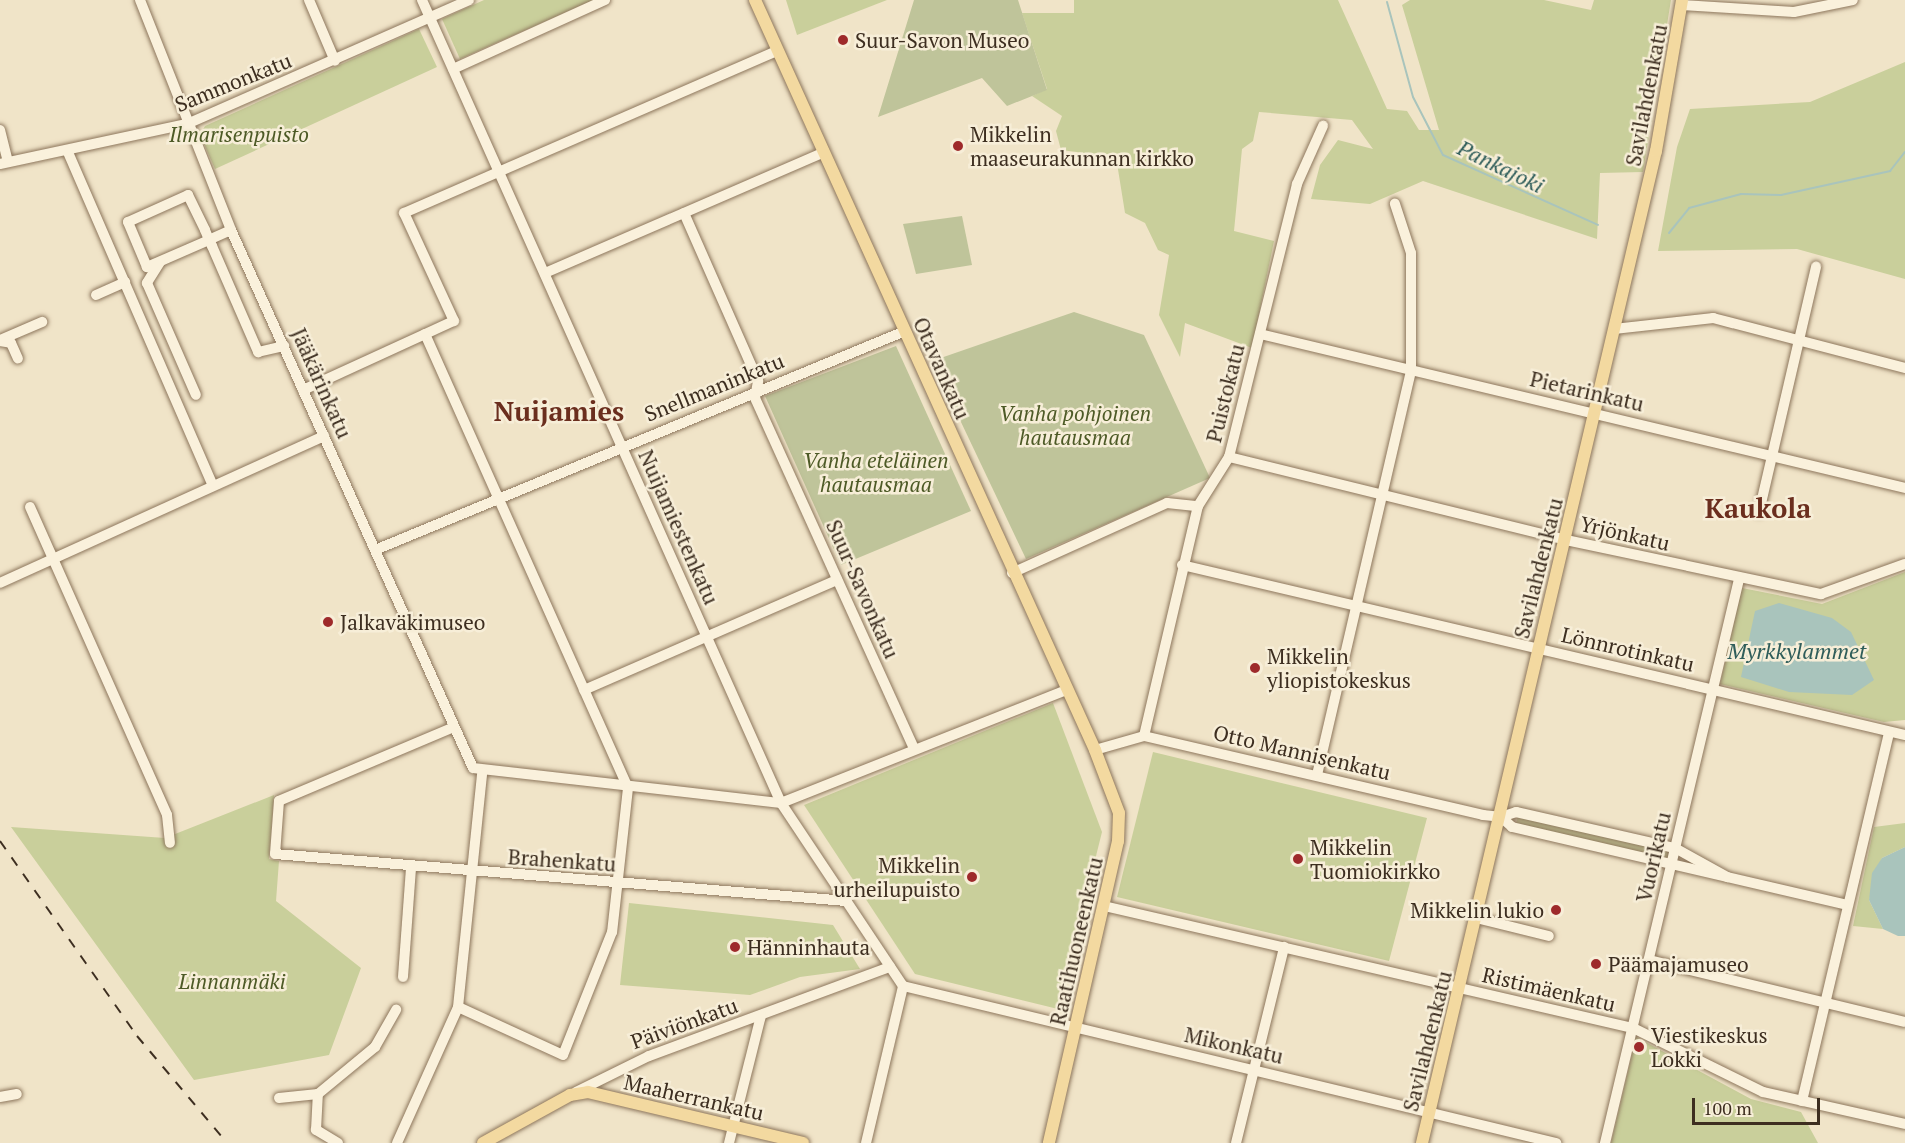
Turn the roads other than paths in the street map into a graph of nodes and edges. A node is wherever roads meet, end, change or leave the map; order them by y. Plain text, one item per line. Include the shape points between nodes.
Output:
1 (140, 0) edge
2 (309, 0) edge
3 (422, 0) edge
4 (469, 0) edge
5 (605, 0) edge
6 (755, 0) edge
7 (1853, 0) edge
8 (1682, 3) edge
9 (430, 18) junction
10 (778, 50) junction
11 (336, 61) junction
12 (453, 69) junction
13 (187, 124) junction
14 (1323, 126) dead end
15 (0, 130) edge
16 (67, 150) junction
17 (824, 152) junction
18 (4, 163) edge
19 (499, 171) junction
20 (1395, 204) dead end
21 (684, 213) junction
22 (231, 230) junction
23 (209, 240) junction
24 (160, 262) junction
25 (1816, 267) dead end
26 (544, 273) junction
27 (125, 282) junction
28 (96, 295) dead end
29 (42, 321) dead end
30 (1614, 329) junction
31 (425, 334) junction
32 (899, 334) junction
33 (1260, 334) junction
34 (0, 340) edge
35 (1799, 341) junction
36 (284, 346) junction
37 (16, 354) dead end
38 (1905, 368) edge
39 (1411, 370) junction
40 (303, 390) junction
41 (756, 392) junction
42 (196, 395) dead end
43 (1594, 412) junction
44 (324, 436) junction
45 (622, 446) junction
46 (1769, 455) junction
47 (1229, 457) junction
48 (213, 486) junction
49 (1905, 488) edge
50 (1384, 494) junction
51 (498, 497) junction
52 (1198, 506) junction
53 (30, 507) dead end
54 (1759, 512) dead end
55 (1566, 540) junction
56 (380, 548) junction
57 (53, 558) junction
58 (1905, 564) edge
59 (1182, 565) junction
60 (1012, 573) junction
61 (1739, 579) junction
62 (837, 580) junction
63 (0, 583) edge
64 (1358, 605) junction
65 (707, 636) junction
66 (1539, 648) junction
67 (1715, 689) junction
68 (584, 690) junction
69 (1061, 692) junction
70 (454, 727) junction
71 (1889, 733) junction
72 (1905, 735) edge
73 (1144, 736) junction
74 (914, 749) junction
75 (1095, 750) junction
76 (482, 773) junction
77 (1317, 776) junction
78 (628, 788) junction
79 (781, 803) junction
80 (1501, 817) junction
81 (170, 843) dead end
82 (1675, 848) junction
83 (1671, 864) junction
84 (411, 867) junction
85 (475, 873) junction
86 (1727, 877) junction
87 (621, 884) junction
88 (847, 901) junction
89 (1847, 905) junction
90 (1104, 906) junction
91 (1476, 918) junction
92 (1549, 936) dead end
93 (1284, 947) junction
94 (1649, 960) junction
95 (890, 967) junction
96 (403, 977) dead end
97 (903, 986) junction
98 (1460, 989) junction
99 (1825, 1003) junction
100 (458, 1007) junction
101 (396, 1010) dead end
102 (761, 1016) junction
103 (1905, 1022) edge
104 (1077, 1028) junction
105 (1633, 1028) junction
106 (1254, 1069) junction
107 (576, 1092) junction
108 (16, 1094) dead end
109 (318, 1094) junction
110 (0, 1097) edge
111 (279, 1098) dead end
112 (1802, 1101) junction
113 (1430, 1110) junction
114 (1905, 1124) edge
115 (734, 1127) junction
116 (501, 1135) junction
117 (338, 1143) edge
118 (397, 1143) edge
119 (483, 1143) edge
120 (490, 1143) edge
121 (729, 1143) edge
122 (803, 1143) edge
123 (866, 1143) edge
124 (1049, 1143) edge
125 (1236, 1143) edge
126 (1422, 1143) edge
127 (1556, 1143) edge
128 (1605, 1143) edge

1 - 13 street, Jääkärinkatu
2 - 11 street
3 - 9 street, Nuijamiestenkatu
4 - 9 street, Sammonkatu
5 - 12 street
6 - 10 main road, Otavankatu
7 - 8 street via 1794,12
8 - 30 main road, Savilahdenkatu via 1641,216
9 - 11 street, Sammonkatu
9 - 12 street, Nuijamiestenkatu
10 - 17 main road, Otavankatu
10 - 19 street
11 - 13 street, Sammonkatu
12 - 19 street, Nuijamiestenkatu
13 - 16 street, Sammonkatu
13 - 22 street, Jääkärinkatu
14 - 33 street, Puistokatu via 1304,162
15 - 18 street
16 - 18 street, Sammonkatu
16 - 27 street
17 - 21 street
17 - 32 main road, Otavankatu
19 - 26 street, Nuijamiestenkatu
19 - 31 street via 404,213 454,321
20 - 39 street via 1411,253
21 - 26 street
21 - 41 street, Suur-Savonkatu via 758,381
22 - 23 street
22 - 36 street, Jääkärinkatu
23 - 24 street
23 - 24 street via 183,194 129,218 147,267
23 - 36 street via 255,346 263,355
24 - 42 street via 147,283
25 - 35 street
26 - 45 street, Nuijamiestenkatu
27 - 28 street
27 - 48 street
29 - 34 street
30 - 35 street via 1713,318
30 - 43 main road, Savilahdenkatu
31 - 40 street
31 - 51 street
32 - 41 street, Snellmaninkatu
32 - 60 main road, Otavankatu
33 - 39 street, Pietarinkatu
33 - 47 street, Puistokatu
34 - 37 street
35 - 38 street
35 - 46 street
36 - 40 street, Jääkärinkatu
39 - 43 street, Pietarinkatu
39 - 50 street
40 - 44 street, Jääkärinkatu
41 - 45 street, Snellmaninkatu
41 - 62 street, Suur-Savonkatu
43 - 46 street, Pietarinkatu
43 - 55 main road, Savilahdenkatu
44 - 48 street
44 - 56 street, Jääkärinkatu
45 - 51 street, Snellmaninkatu
45 - 65 street, Nuijamiestenkatu
46 - 49 street, Pietarinkatu
46 - 54 street
47 - 50 street, Yrjönkatu
47 - 52 street, Puistokatu
48 - 57 street
50 - 55 street, Yrjönkatu
50 - 64 street
51 - 56 street, Snellmaninkatu
51 - 68 street
52 - 59 street, Puistokatu
52 - 60 street via 1167,503
53 - 57 street
55 - 61 street, Yrjönkatu
55 - 66 main road, Savilahdenkatu
56 - 70 street, Jääkärinkatu
57 - 63 street
57 - 81 street via 167,814
58 - 61 street, Yrjönkatu via 1830,594
59 - 64 street, Lönnrotinkatu
59 - 73 street, Puistokatu
60 - 69 main road, Otavankatu
61 - 67 street, Vuorikatu
62 - 65 street
62 - 74 street, Suur-Savonkatu
64 - 66 street, Lönnrotinkatu
64 - 77 street
65 - 68 street
65 - 79 street, Nuijamiestenkatu
66 - 67 street, Lönnrotinkatu
66 - 80 main road, Savilahdenkatu
67 - 71 street, Lönnrotinkatu
67 - 82 street, Vuorikatu
68 - 78 street
69 - 74 street
69 - 75 main road, Otavankatu
70 - 76 street, Jääkärinkatu via 472,768
70 - 84 street, Brahenkatu via 279,801 275,854
71 - 72 street, Lönnrotinkatu
71 - 89 street
73 - 75 street, Otto Mannisenkatu
73 - 77 street, Otto Mannisenkatu
74 - 79 street
75 - 90 main road, Raatihuoneenkatu via 1121,827
76 - 78 street
76 - 85 street
77 - 80 street, Otto Mannisenkatu
78 - 79 street
78 - 87 street
79 - 88 street, Nuijamiestenkatu
80 - 82 street via 1516,812
80 - 83 street via 1512,827
80 - 91 main road, Savilahdenkatu
82 - 83 street, Vuorikatu
82 - 86 street
83 - 86 street
83 - 94 street, Vuorikatu
84 - 85 street, Brahenkatu
84 - 96 street
85 - 87 street, Brahenkatu
85 - 100 street
86 - 89 street
87 - 88 street, Brahenkatu
87 - 100 street via 603,965 563,1055
88 - 95 street, Nuijamiestenkatu
89 - 99 street
90 - 93 street, Ristimäenkatu
90 - 104 main road, Raatihuoneenkatu
91 - 92 street
91 - 98 main road, Savilahdenkatu
93 - 98 street, Ristimäenkatu
93 - 106 street
94 - 99 street
94 - 105 street, Vuorikatu
95 - 97 street, Nuijamiestenkatu
95 - 102 street, Päiviönkatu
97 - 104 street, Mikonkatu
97 - 123 street
98 - 105 street, Ristimäenkatu
98 - 113 main road, Savilahdenkatu
99 - 103 street
99 - 112 street
100 - 118 street
101 - 109 street via 375,1047
102 - 107 street, Päiviönkatu via 650,1056
102 - 115 street
104 - 106 street, Mikonkatu
104 - 124 main road, Raatihuoneenkatu
105 - 112 street, Ristimäenkatu via 1763,1092
105 - 128 street, Vuorikatu
106 - 113 street, Mikonkatu
106 - 125 street
107 - 115 main road, Maaherrankatu
107 - 116 main road, Päiviönkatu
108 - 110 street
109 - 111 street
109 - 117 street via 316,1130
112 - 114 street, Ristimäenkatu
113 - 126 main road, Savilahdenkatu
113 - 127 street, Mikonkatu
115 - 121 street
115 - 122 main road, Maaherrankatu
116 - 119 main road, Päiviönkatu
116 - 120 main road, Päiviönkatu

